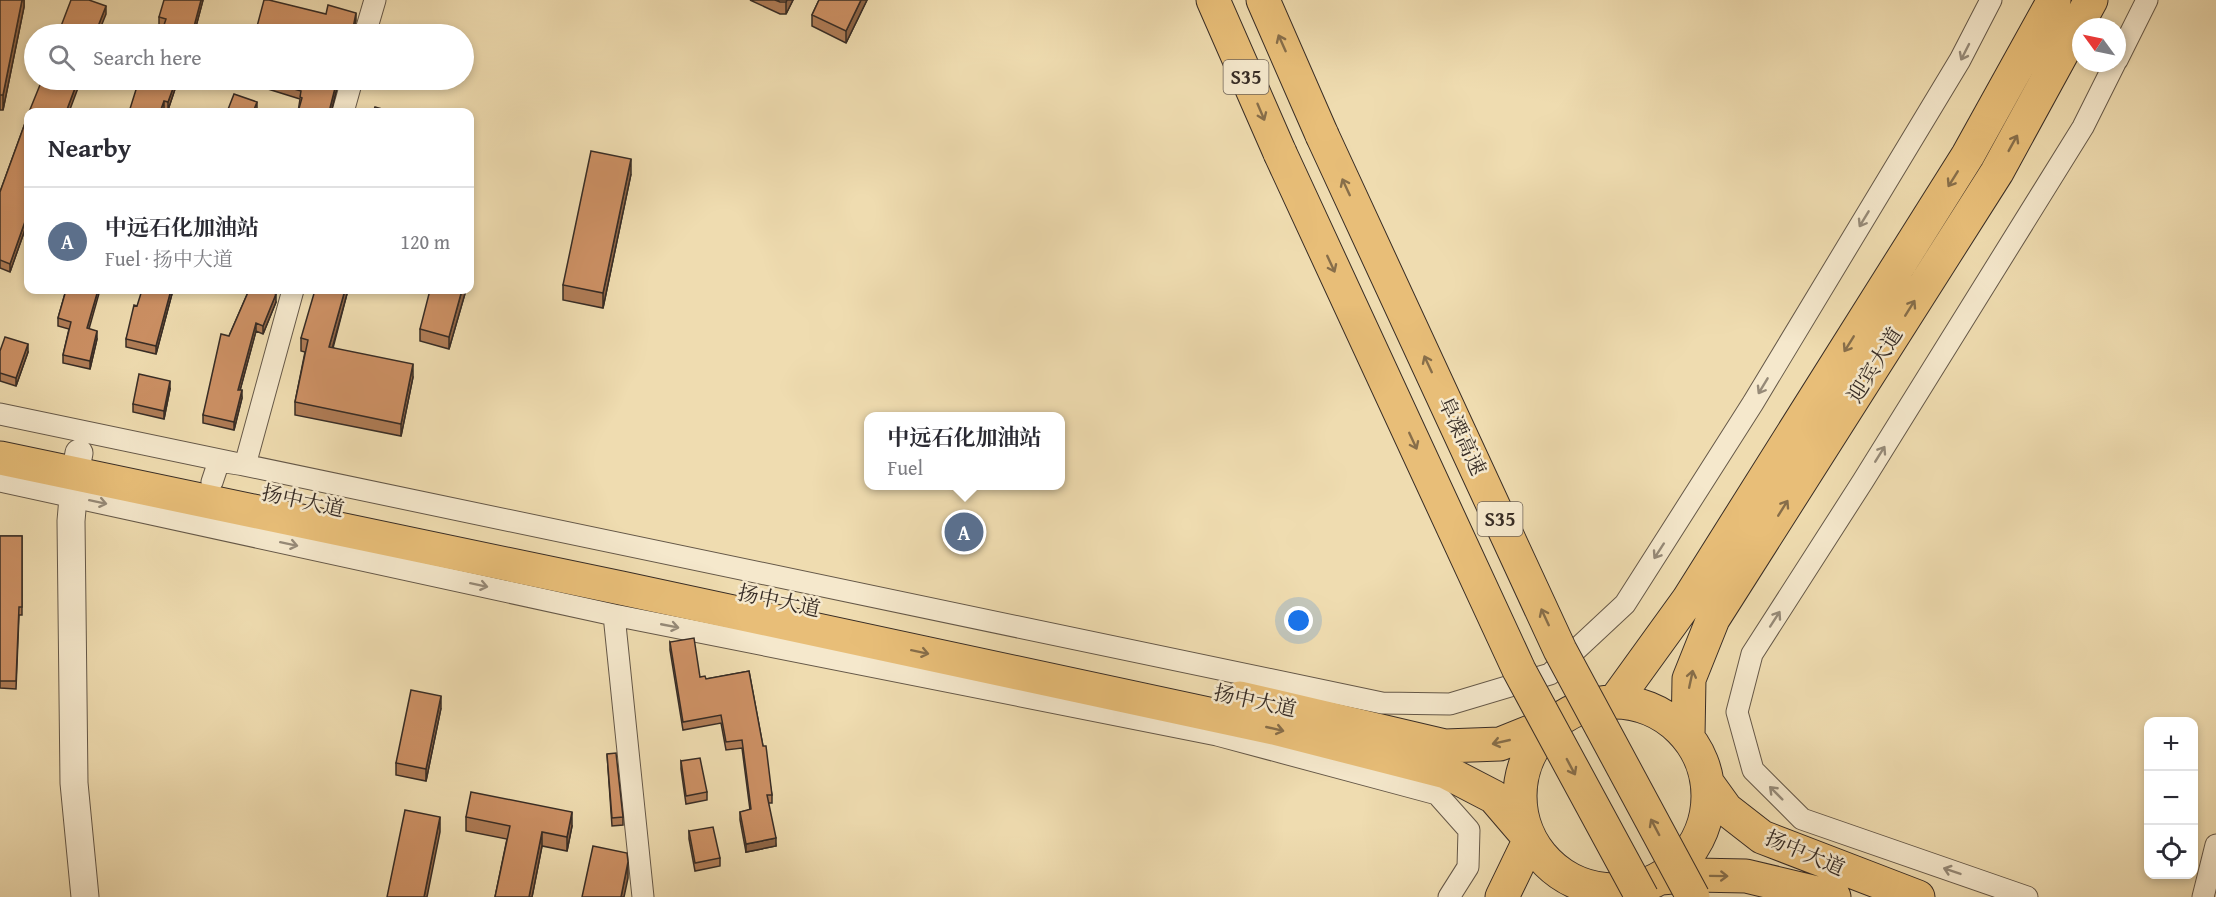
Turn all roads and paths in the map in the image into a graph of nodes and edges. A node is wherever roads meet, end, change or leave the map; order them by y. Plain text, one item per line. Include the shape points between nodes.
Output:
1 (375, 0) edge
2 (1213, 0) edge
3 (1263, 0) edge
4 (1991, 0) edge
5 (2055, 0) edge
6 (2091, 0) edge
7 (2147, 0) edge
8 (368, 24) edge
9 (2126, 41) edge
10 (2110, 72) edge
11 (349, 90) edge
12 (344, 108) edge
13 (292, 294) edge
14 (0, 414) edge
15 (0, 437) edge
16 (0, 458) edge
17 (245, 465) junction
18 (76, 474) junction
19 (0, 481) edge
20 (212, 482) junction
21 (614, 615) junction
22 (1615, 701) junction
23 (1556, 722) junction
24 (1688, 737) junction
25 (1708, 783) junction
26 (1530, 839) junction
27 (2216, 845) edge
28 (1625, 890) edge
29 (85, 897) edge
30 (643, 897) edge
31 (1449, 897) edge
32 (1502, 897) edge
33 (1693, 897) edge
34 (1834, 897) edge
35 (1918, 897) edge
36 (2027, 897) edge
37 (2202, 897) edge

1 - 8 street
2 -> 28 main road, S35, bridge via 1519,670
33 -> 3 main road, 阜溧高速 / S35, bridge via 1560,650
4 -> 17 street via 1960,60 1753,404 1625,604 1550,674 1450,704 1382,703
5 -> 22 main road, 迎宾大道 via 1955,175 1688,600
24 -> 6 main road, 迎宾大道 via 1689,679 1713,619 1997,172
7 - 9 street
36 -> 10 street via 1802,819 1753,770 1737,712 1752,654 2083,127
11 - 12 street
13 - 17 street
14 - 17 street
15 - 18 main road, 扬中大道
16 - 18 main road, 扬中大道
17 - 20 street via 219,461
18 - 19 street
18 - 20 main road, 扬中大道
18 -> 21 street
18 -> 26 main road, 扬中大道 via 1274,728 1446,772 1494,797
18 - 29 street via 71,521 74,783
23 -> 20 main road, 扬中大道 via 1500,744 1444,746 1283,707
21 - 30 street
21 -> 31 street via 1218,735 1437,794 1468,830 1468,867
22 - 23 main road via 1584,707
22 - 24 main road via 1647,707 1669,719
23 - 26 main road via 1534,746 1522,776 1521,808
24 - 25 main road via 1701,759
25 - 28 main road via 1707,811 1698,838 1683,860
25 - 35 main road, 扬中大道 via 1726,809 1762,837
26 - 28 main road via 1563,876 1586,886
26 - 32 main road
27 - 37 street
28 -> 34 main road, 扬中大道 via 1695,875 1746,876

